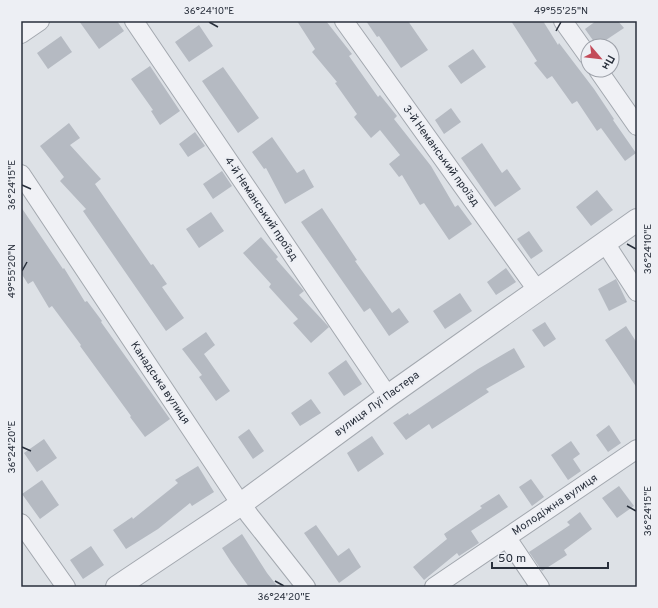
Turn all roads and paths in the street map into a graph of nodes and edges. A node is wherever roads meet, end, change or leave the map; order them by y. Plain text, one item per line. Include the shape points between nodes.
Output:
1 (40, 21) edge
2 (134, 21) edge
3 (344, 21) edge
4 (563, 21) edge
5 (21, 34) edge
6 (580, 45) edge
7 (604, 78) edge
8 (637, 126) edge
9 (21, 174) edge
10 (637, 220) edge
11 (605, 243) junction
12 (537, 290) junction
13 (637, 292) edge
14 (388, 396) junction
15 (637, 449) edge
16 (241, 504) junction
17 (21, 523) edge
18 (507, 538) junction
19 (66, 587) edge
20 (117, 587) edge
21 (306, 587) edge
22 (434, 587) edge
23 (540, 587) edge

1 - 5 street
2 - 14 street, 4-й Неманський проїзд
3 - 12 street, 3-й Неманський проїзд
4 - 6 street
7 - 8 street
9 - 16 street, Канадська вулиця
10 - 11 street, вулиця Луї Пастера
11 - 12 street, вулиця Луї Пастера
11 - 13 street
12 - 14 street, вулиця Луї Пастера
14 - 16 street, вулиця Луї Пастера
15 - 18 street, Молодіжна вулиця
16 - 20 street, вулиця Луї Пастера
16 - 21 street, Канадська вулиця
17 - 19 street
18 - 22 street, Молодіжна вулиця
18 - 23 street

